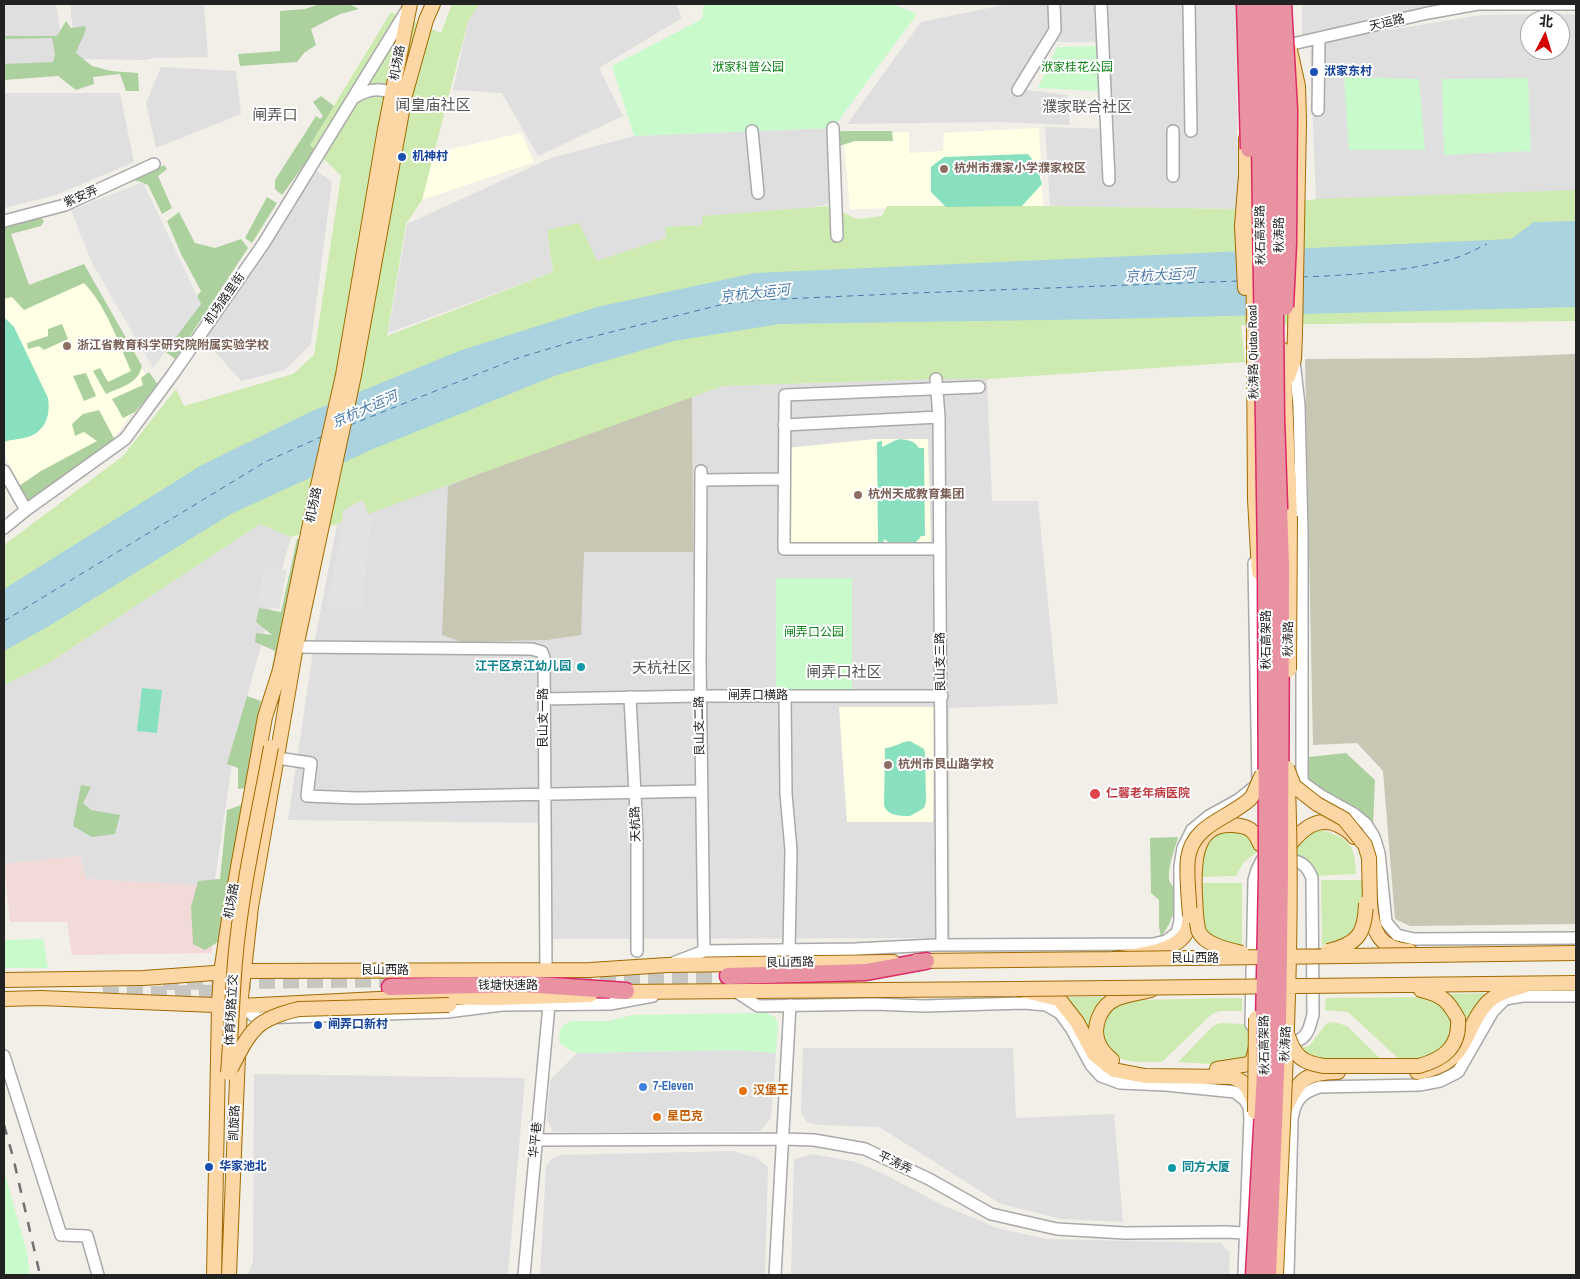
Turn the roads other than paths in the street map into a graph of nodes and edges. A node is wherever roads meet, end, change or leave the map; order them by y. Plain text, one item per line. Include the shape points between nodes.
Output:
1 (410, 4) edge
2 (433, 4) edge
3 (1054, 4) edge
4 (1101, 4) edge
5 (1190, 4) edge
6 (1245, 4) edge
7 (1252, 4) edge
8 (1258, 4) edge
9 (1272, 4) edge
10 (1279, 4) edge
11 (1283, 4) edge
12 (1576, 4) edge
13 (1279, 28) junction
14 (1319, 39) junction
15 (1288, 45) junction
16 (1018, 90) dead end
17 (398, 94) junction
18 (353, 98) junction
19 (1318, 110) dead end
20 (833, 128) dead end
21 (752, 131) dead end
22 (1173, 131) dead end
23 (1191, 132) dead end
24 (154, 164) dead end
25 (1173, 176) dead end
26 (1109, 180) dead end
27 (758, 193) dead end
28 (1248, 208) junction
29 (4, 221) edge
30 (837, 236) dead end
31 (1253, 246) junction
32 (1282, 334) junction
33 (1254, 344) junction
34 (1290, 353) junction
35 (937, 384) junction
36 (979, 387) dead end
37 (939, 417) junction
38 (784, 425) junction
39 (4, 471) edge
40 (784, 479) junction
41 (1300, 484) junction
42 (321, 500) junction
43 (26, 510) junction
44 (1290, 516) junction
45 (4, 528) edge
46 (940, 549) junction
47 (296, 650) junction
48 (280, 670) junction
49 (700, 696) junction
50 (785, 696) junction
51 (942, 696) junction
52 (630, 697) junction
53 (544, 699) junction
54 (274, 752) junction
55 (1287, 768) junction
56 (1259, 779) junction
57 (1302, 782) junction
58 (701, 790) junction
59 (635, 792) junction
60 (545, 794) junction
61 (1260, 844) junction
62 (1290, 844) junction
63 (1283, 858) junction
64 (1576, 938) edge
65 (942, 945) junction
66 (789, 950) junction
67 (637, 951) dead end
68 (704, 951) junction
69 (1576, 953) edge
70 (1465, 954) junction
71 (1302, 957) junction
72 (1260, 958) junction
73 (1113, 959) junction
74 (926, 961) junction
75 (667, 965) junction
76 (546, 970) junction
77 (243, 971) junction
78 (221, 973) junction
79 (728, 976) tunnel mouth
80 (4, 980) edge
81 (1576, 983) edge
82 (1529, 984) junction
83 (1398, 985) junction
84 (390, 987) dead end
85 (1162, 987) junction
86 (1016, 989) junction
87 (626, 991) junction
88 (735, 991) junction
89 (672, 992) junction
90 (1576, 996) edge
91 (496, 998) junction
92 (4, 999) edge
93 (219, 1005) junction
94 (549, 1005) junction
95 (790, 1005) junction
96 (240, 1006) junction
97 (1283, 1039) junction
98 (1256, 1046) junction
99 (4, 1056) edge
100 (228, 1073) junction
101 (1253, 1113) junction
102 (1282, 1116) junction
103 (783, 1139) junction
104 (536, 1140) junction
105 (1244, 1233) junction
106 (98, 1275) edge
107 (214, 1275) edge
108 (224, 1275) edge
109 (229, 1275) edge
110 (524, 1275) edge
111 (775, 1275) edge
112 (1244, 1275) edge
113 (1249, 1275) edge
114 (1254, 1275) edge
115 (1268, 1275) edge
116 (1276, 1275) edge
117 (1288, 1275) edge

1 - 17 main road, 机场路
1 - 18 street, 机场路里街
2 - 17 main road, 机场路
3 - 16 street via 1055,30
4 - 26 street
5 - 23 street
6 - 31 highway, bridge
7 - 28 main road via 1254,126
8 - 114 highway, 秋石高架路, bridge via 1267,874 1266,1072
9 - 115 highway, 秋石高架路, bridge via 1276,417 1281,565 1278,1031
10 - 13 main road, 秋涛路
11 - 32 highway, bridge via 1289,110 1288,243
12 - 14 street, 天运路 via 1478,4
13 - 15 main road
13 - 32 main road, 秋涛路
14 - 15 street, 天运路
14 - 19 street
15 - 34 main road via 1298,86 1297,210
17 - 18 street via 365,91
17 - 42 main road, 机场路 via 349,375
18 - 43 street, 机场路里街 via 264,243 125,439
20 - 30 street
21 - 27 street
22 - 25 street
24 - 29 street, 紫安弄 via 66,205
28 - 31 main road, 秋涛路 Qiutao Road
28 - 33 main road via 1242,239 1247,327
31 - 33 main road, 秋涛路 Qiutao Road
32 - 34 main road, 秋涛路
33 - 56 main road, 秋涛路 Qiutao Road via 1255,499 1260,606
34 - 41 street via 1299,405
34 - 44 main road, 秋涛路 via 1284,387
35 - 36 street
35 - 37 street, 艮山支三路
35 - 38 street via 785,395
37 - 38 street
37 - 46 street, 艮山支三路
38 - 40 street
39 - 43 street
40 - 46 street via 784,550
40 - 49 street, 艮山支二路 via 701,475
41 - 44 street
41 - 57 street
42 - 47 main road, 机场路
42 - 48 main road, 机场路
43 - 45 street, 机场路里街
44 - 55 main road, 秋涛路, bridge
46 - 51 street, 艮山支三路
47 - 53 street, 艮山支一路 via 532,649 542,652 544,658
47 - 54 main road, 体育场路立交
48 - 54 main road, 体育场路立交
48 - 78 main road, 机场路 via 265,717
49 - 50 street, 闸弄口横路
49 - 52 street, 闸弄口横路
49 - 58 street, 艮山支二路
50 - 51 street, 闸弄口横路
50 - 66 street via 786,794 791,850
51 - 65 street, 艮山支三路
52 - 53 street, 闸弄口横路
52 - 59 street, 天杭路
53 - 60 street, 艮山支一路
54 - 60 street via 311,763 307,796
54 - 77 main road, 机场路
54 - 100 main road, 体育场路立交, bridge via 246,880 237,944
55 - 62 main road, 秋涛路, bridge
55 - 70 main road, bridge via 1294,786 1344,819 1365,844 1369,858 1372,921 1385,944 1396,950
56 - 57 street
56 - 61 main road
56 - 63 street via 1281,808
56 - 65 street via 1238,800 1192,830 1183,848 1180,866 1180,922 1177,933 1166,941 1153,944
56 - 73 main road, bridge via 1252,798 1210,824 1193,843 1188,858 1190,916 1188,931 1181,940 1161,950
57 - 63 street via 1285,809
57 - 64 street via 1360,819 1374,837 1379,853 1386,922 1396,936 1414,939
58 - 59 street
58 - 68 street, 艮山支二路
59 - 60 street
59 - 67 street, 天杭路
60 - 76 street, 艮山支一路
61 - 72 main road, bridge via 1255,833 1246,828 1232,825 1217,827 1205,835 1195,858 1199,932 1218,947
61 - 98 main road, bridge
62 - 71 main road, bridge via 1312,824 1333,822 1351,832 1364,857 1366,915 1359,936 1345,947
62 - 97 main road, 秋涛路, bridge
63 - 97 street via 1299,861 1312,878 1313,1014 1306,1034 1296,1041
63 - 97 street via 1262,860 1254,880 1251,1024 1261,1038
65 - 66 street
66 - 68 street
68 - 75 street
69 - 70 main road, 艮山西路, bridge
70 - 71 main road, 艮山西路, bridge
71 - 72 main road, 艮山西路, bridge
72 - 73 main road, 艮山西路, bridge
73 - 74 main road, 艮山西路
74 - 75 main road, 艮山西路
74 - 79 highway via 866,972
75 - 76 main road, 艮山西路
76 - 77 main road, 艮山西路
77 - 78 main road, 艮山西路
77 - 96 main road, 凯旋路
78 - 80 main road, 艮山西路
78 - 93 main road, 机场路
81 - 82 main road
82 - 83 main road
82 - 102 main road via 1498,994 1487,1002 1465,1043 1449,1061 1422,1072 1313,1073 1294,1091
83 - 85 main road, bridge
83 - 97 main road, bridge via 1437,994 1445,999 1458,1019 1459,1029 1452,1047 1433,1062 1419,1066 1324,1066 1302,1060
84 - 87 highway, 钱塘快速路 via 523,984
85 - 86 main road, bridge
85 - 98 main road, bridge via 1115,999 1103,1008 1097,1023 1097,1040 1113,1061 1145,1069 1219,1069 1249,1064
86 - 88 main road
86 - 101 main road, bridge via 1059,999 1077,1022 1094,1054 1114,1070 1144,1076 1232,1077 1249,1087
87 - 89 main road
87 - 91 main road
88 - 89 main road
88 - 95 street via 758,1006
89 - 94 street via 610,1004
90 - 102 street via 1523,996 1505,1000 1493,1010 1458,1072 1440,1081 1419,1085 1319,1086 1308,1091
91 - 96 main road via 418,997
91 - 100 main road, bridge via 449,1005 299,1009 278,1013 248,1034
92 - 93 main road
93 - 96 main road
93 - 107 main road, 凯旋路
94 - 96 street via 502,1005 448,1012 257,1018
94 - 104 street, 华平巷
95 - 101 street via 1046,1004 1060,1013 1101,1076 1120,1083 1235,1092
95 - 103 street
96 - 109 main road, 凯旋路
97 - 102 main road, 秋涛路, bridge
98 - 101 main road, bridge
99 - 106 street via 62,1235 87,1236
100 - 108 main road, 体育场路立交
101 - 102 street
101 - 105 street
101 - 113 main road
102 - 116 main road, 秋涛路, bridge
102 - 117 street
103 - 104 street, 平涛弄
103 - 105 street, 平涛弄 via 814,1140 866,1149 991,1214 1057,1230
103 - 111 street
104 - 110 street, 华平巷
105 - 112 street

